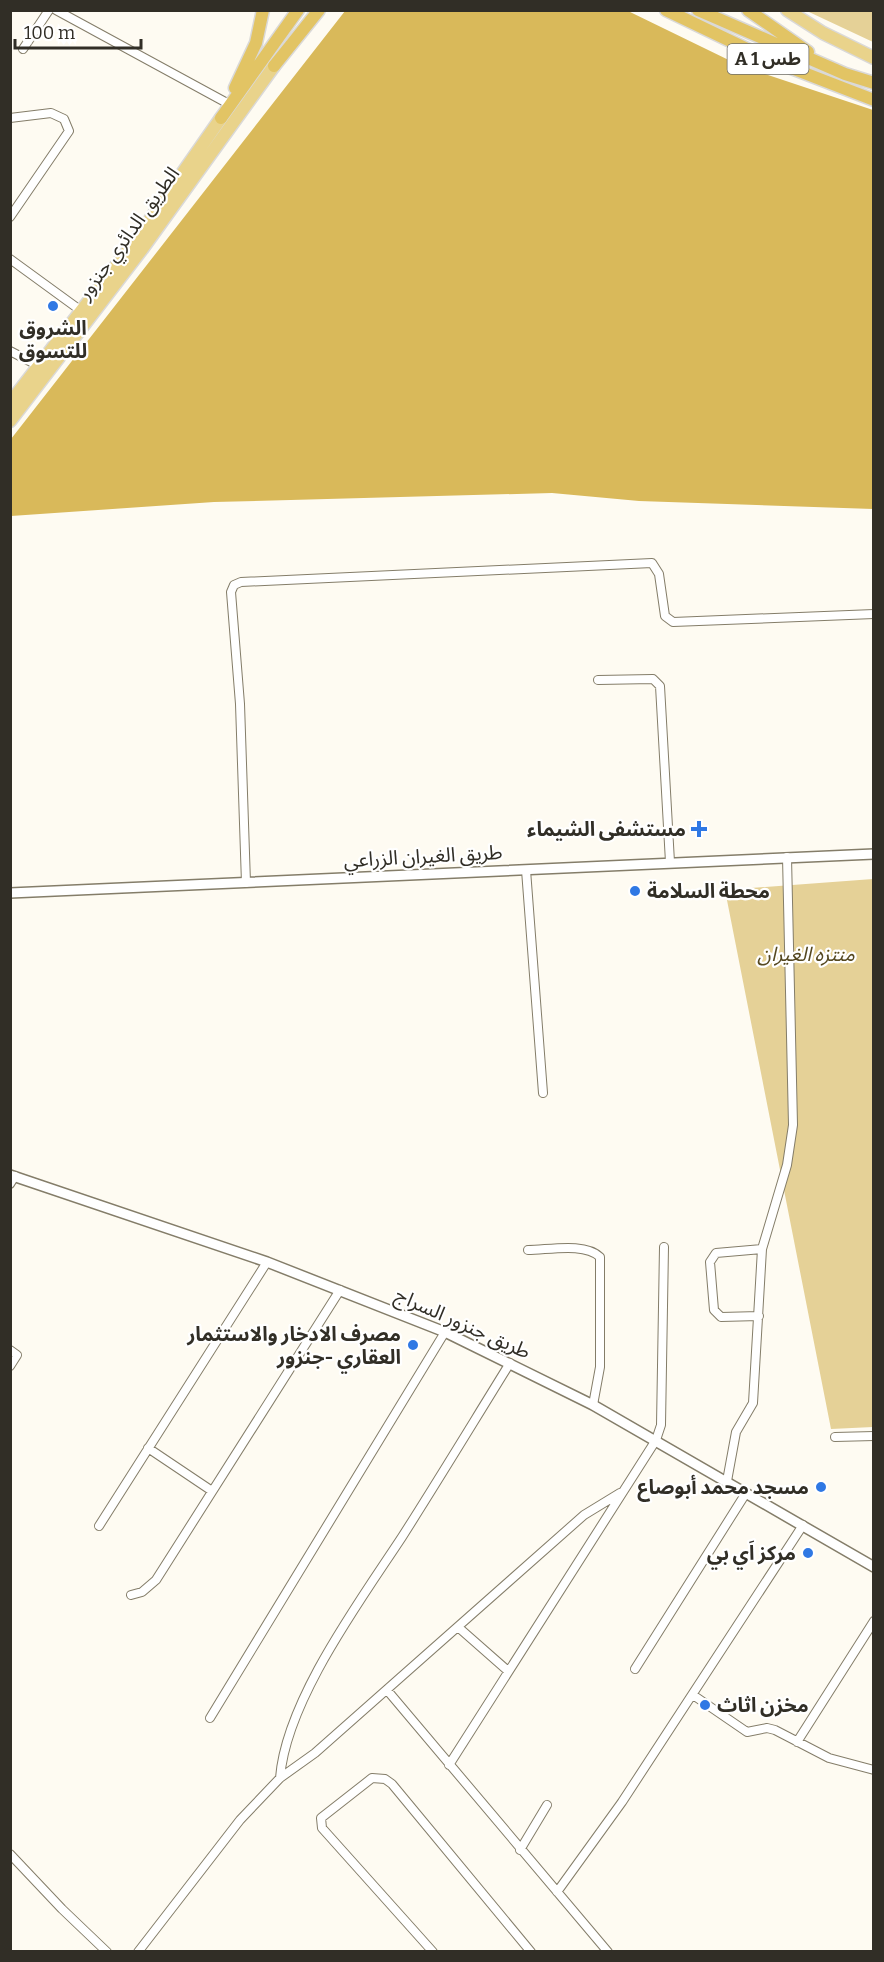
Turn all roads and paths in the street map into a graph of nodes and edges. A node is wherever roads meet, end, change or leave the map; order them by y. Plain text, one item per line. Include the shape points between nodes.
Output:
1 (49, 10) edge
2 (56, 10) edge
3 (262, 10) edge
4 (298, 10) edge
5 (311, 10) edge
6 (319, 10) edge
7 (666, 10) edge
8 (698, 10) edge
9 (748, 10) edge
10 (787, 10) edge
11 (23, 49) dead end
12 (873, 58) edge
13 (274, 66) junction
14 (845, 74) junction
15 (873, 83) edge
16 (873, 100) edge
17 (227, 103) junction
18 (10, 118) edge
19 (221, 118) junction
20 (10, 217) edge
21 (10, 259) edge
22 (80, 310) junction
23 (10, 351) edge
24 (39, 366) junction
25 (10, 403) edge
26 (10, 420) edge
27 (873, 614) edge
28 (598, 681) dead end
29 (873, 854) edge
30 (787, 857) junction
31 (670, 862) junction
32 (526, 870) junction
33 (246, 883) junction
34 (10, 893) edge
35 (543, 1093) dead end
36 (12, 1178) edge
37 (664, 1247) dead end
38 (762, 1249) junction
39 (528, 1250) dead end
40 (267, 1262) junction
41 (340, 1290) junction
42 (759, 1316) junction
43 (445, 1332) junction
44 (10, 1350) edge
45 (510, 1363) junction
46 (10, 1366) edge
47 (593, 1405) junction
48 (873, 1436) edge
49 (836, 1437) dead end
50 (656, 1440) junction
51 (148, 1448) junction
52 (727, 1481) junction
53 (212, 1491) junction
54 (620, 1493) junction
55 (746, 1493) junction
56 (803, 1525) junction
57 (99, 1526) dead end
58 (873, 1566) edge
59 (131, 1595) dead end
60 (873, 1621) edge
61 (458, 1627) junction
62 (635, 1669) dead end
63 (508, 1671) junction
64 (387, 1690) junction
65 (693, 1695) junction
66 (210, 1718) dead end
67 (797, 1742) junction
68 (450, 1765) junction
69 (873, 1770) edge
70 (280, 1778) junction
71 (547, 1805) dead end
72 (520, 1850) junction
73 (10, 1854) edge
74 (557, 1892) junction
75 (107, 1952) edge
76 (138, 1952) edge
77 (433, 1952) edge
78 (531, 1952) edge
79 (608, 1952) edge

1 - 11 street
2 - 17 street
3 - 17 highway via 256,43
4 - 19 highway
5 - 13 highway
6 - 13 highway
7 - 16 highway, A 1 طس via 768,59
8 - 14 highway, A 1 طس
9 - 14 highway via 783,37
10 - 12 main road
13 - 26 main road, الطريق الدائري جنزور via 142,249
14 - 15 highway, A 1 طس
17 - 19 highway
18 - 20 street via 51,113 64,119 69,131
19 - 22 main road, الطريق الدائري جنزور via 133,243
21 - 22 street
22 - 24 main road, الطريق الدائري جنزور
23 - 24 street
24 - 25 main road, الطريق الدائري جنزور
27 - 33 street via 673,622 665,616 659,574 652,562 234,585 231,592 240,704
28 - 31 street via 653,679 660,686
29 - 30 street, طريق الغيران الزراعي
30 - 31 street, طريق الغيران الزراعي
30 - 38 street via 793,1125 787,1165
31 - 32 street, طريق الغيران الزراعي
32 - 33 street, طريق الغيران الزراعي
32 - 35 street
33 - 34 street, طريق الغيران الزراعي
36 - 40 street, طريق جنزور السراج
37 - 50 street via 661,1425
38 - 42 street
38 - 42 street via 716,1253 710,1262 714,1310 722,1317
39 - 47 street via 584,1249 600,1257 600,1367
40 - 41 street, طريق جنزور السراج
40 - 51 street
41 - 43 street, طريق جنزور السراج
41 - 53 street
42 - 52 street via 753,1403 736,1432
43 - 45 street, طريق جنزور السراج
43 - 66 street
44 - 46 street via 17,1354
45 - 47 street, طريق جنزور السراج
45 - 70 street via 305,1696 282,1752
47 - 50 street, طريق جنزور السراج
48 - 49 street
50 - 52 street, طريق جنزور السراج
50 - 54 street
51 - 53 street
51 - 57 street
52 - 55 street, طريق جنزور السراج
53 - 59 street via 156,1580 142,1592
54 - 61 street via 584,1515
54 - 63 street
55 - 56 street, طريق جنزور السراج
55 - 62 street
56 - 58 street, طريق جنزور السراج
56 - 65 street
60 - 67 street
61 - 63 street
61 - 64 street
63 - 68 street
64 - 68 street
64 - 70 street
65 - 67 street via 747,1732 766,1728
65 - 74 street
67 - 69 street via 829,1758
68 - 72 street
70 - 76 street via 240,1820
71 - 72 street
72 - 74 street
73 - 75 street
74 - 79 street
77 - 78 street via 322,1828 321,1818 372,1778 392,1784

